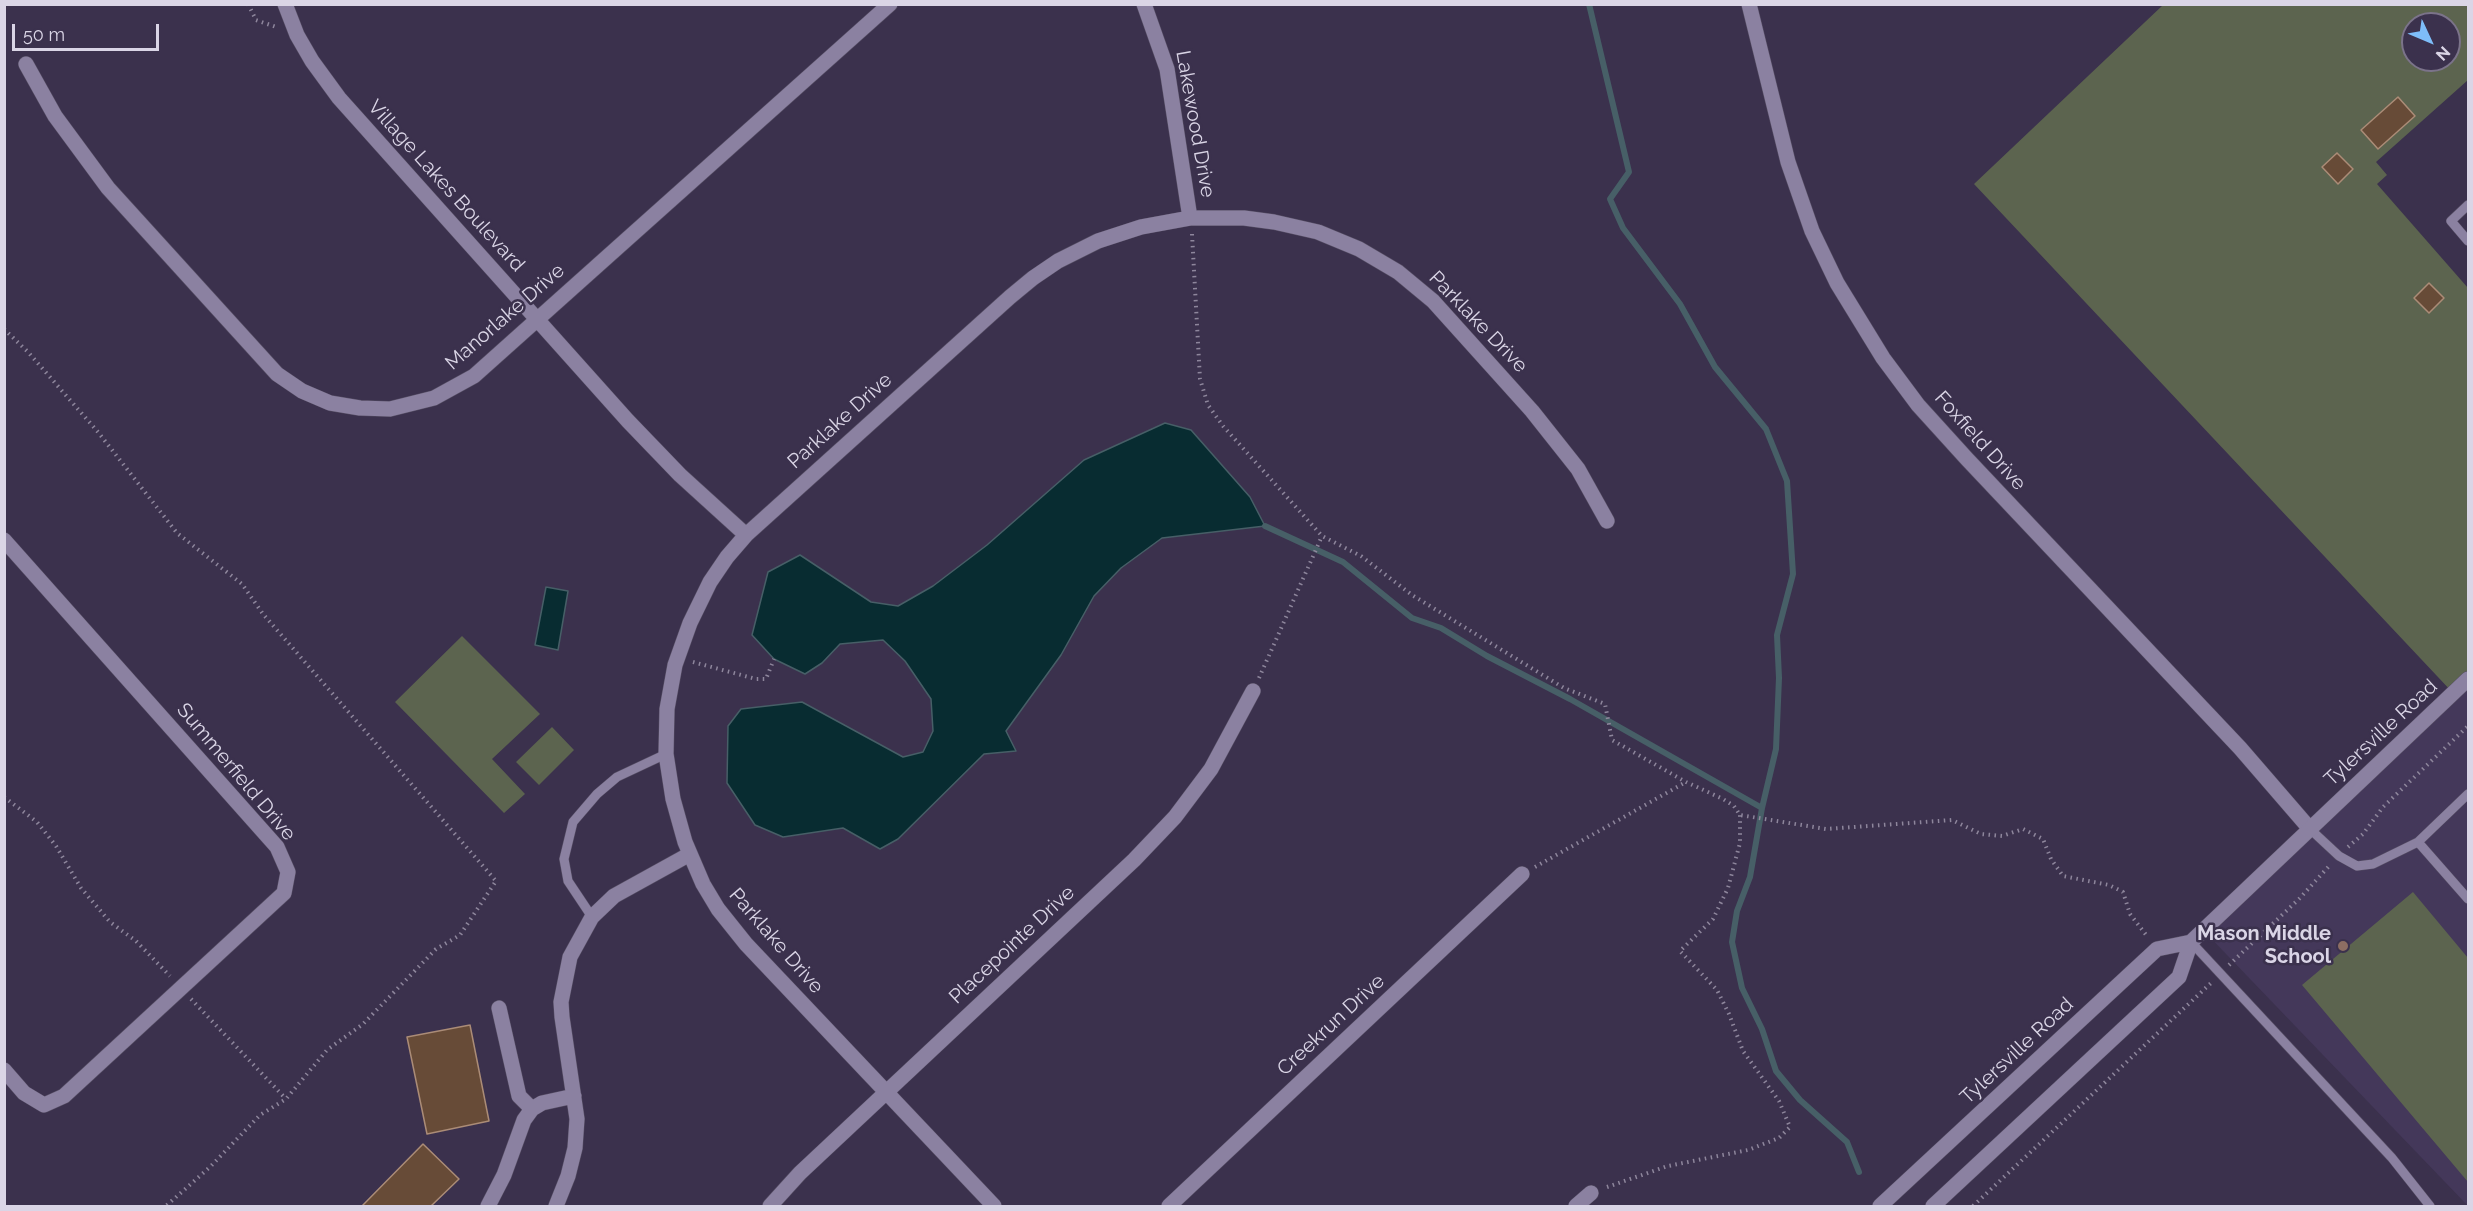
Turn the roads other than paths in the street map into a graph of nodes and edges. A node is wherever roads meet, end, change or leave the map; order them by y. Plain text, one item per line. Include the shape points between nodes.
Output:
1 (285, 4) edge
2 (890, 4) edge
3 (1144, 4) edge
4 (1749, 4) edge
5 (26, 64) dead end
6 (2469, 205) edge
7 (1190, 218) junction
8 (2469, 241) edge
9 (537, 318) junction
10 (1607, 521) dead end
11 (746, 535) junction
12 (4, 540) edge
13 (2469, 679) edge
14 (1253, 691) road end
15 (666, 754) junction
16 (2469, 794) edge
17 (2310, 829) junction
18 (2418, 842) junction
19 (690, 854) junction
20 (1522, 874) road end
21 (2469, 899) edge
22 (592, 917) junction
23 (2191, 942) junction
24 (499, 1008) dead end
25 (4, 1070) edge
26 (886, 1092) junction
27 (574, 1096) junction
28 (532, 1109) junction
29 (1591, 1192) road end
30 (488, 1206) edge
31 (556, 1206) edge
32 (770, 1206) edge
33 (994, 1206) edge
34 (1169, 1206) edge
35 (1576, 1206) edge
36 (1880, 1206) edge
37 (1933, 1206) edge
38 (2430, 1206) edge

1 - 9 street, Village Lakes Boulevard via 297,35 339,98
2 - 9 street, Manorlake Drive
3 - 7 street, Lakewood Drive via 1167,69
4 - 17 street, Foxfield Drive via 1788,162 1812,231 1837,284 1883,358 1918,405 2240,748
5 - 9 street, Manorlake Drive via 60,124 108,188 255,353 302,391 330,403 375,410 434,398 474,376
6 - 8 lane via 2451,221
7 - 10 street, Parklake Drive via 1244,218 1318,232 1359,249 1398,272 1433,300 1532,411 1578,469
7 - 11 street, Parklake Drive via 1141,227 1098,241 1033,278
9 - 11 street, Village Lakes Boulevard via 680,475
11 - 15 street, Parklake Drive via 710,582 690,623 667,709
12 - 25 street, Summerfield Drive via 277,847 288,872 284,893 64,1096 44,1105 24,1093
13 - 17 street, Tylersville Road
14 - 26 street, Placepointe Drive via 1211,769 1175,817
15 - 19 street, Parklake Drive via 673,799
15 - 22 lane via 617,777 573,822 564,859 568,881
16 - 18 lane
17 - 18 lane via 2339,856 2357,866 2373,864
17 - 23 street, Tylersville Road
18 - 21 lane
19 - 22 street via 626,887
19 - 26 street, Parklake Drive via 718,909 746,944
20 - 34 street, Creekrun Drive
22 - 27 street via 570,957 561,1002
23 - 36 street, Tylersville Road via 2157,949
23 - 37 street, Tylersville Road via 2179,977
23 - 38 lane via 2392,1158
24 - 28 street via 519,1096
26 - 32 street, Placepointe Drive
26 - 33 street, Parklake Drive
27 - 28 street
27 - 31 street via 575,1148
28 - 30 street
29 - 35 street

